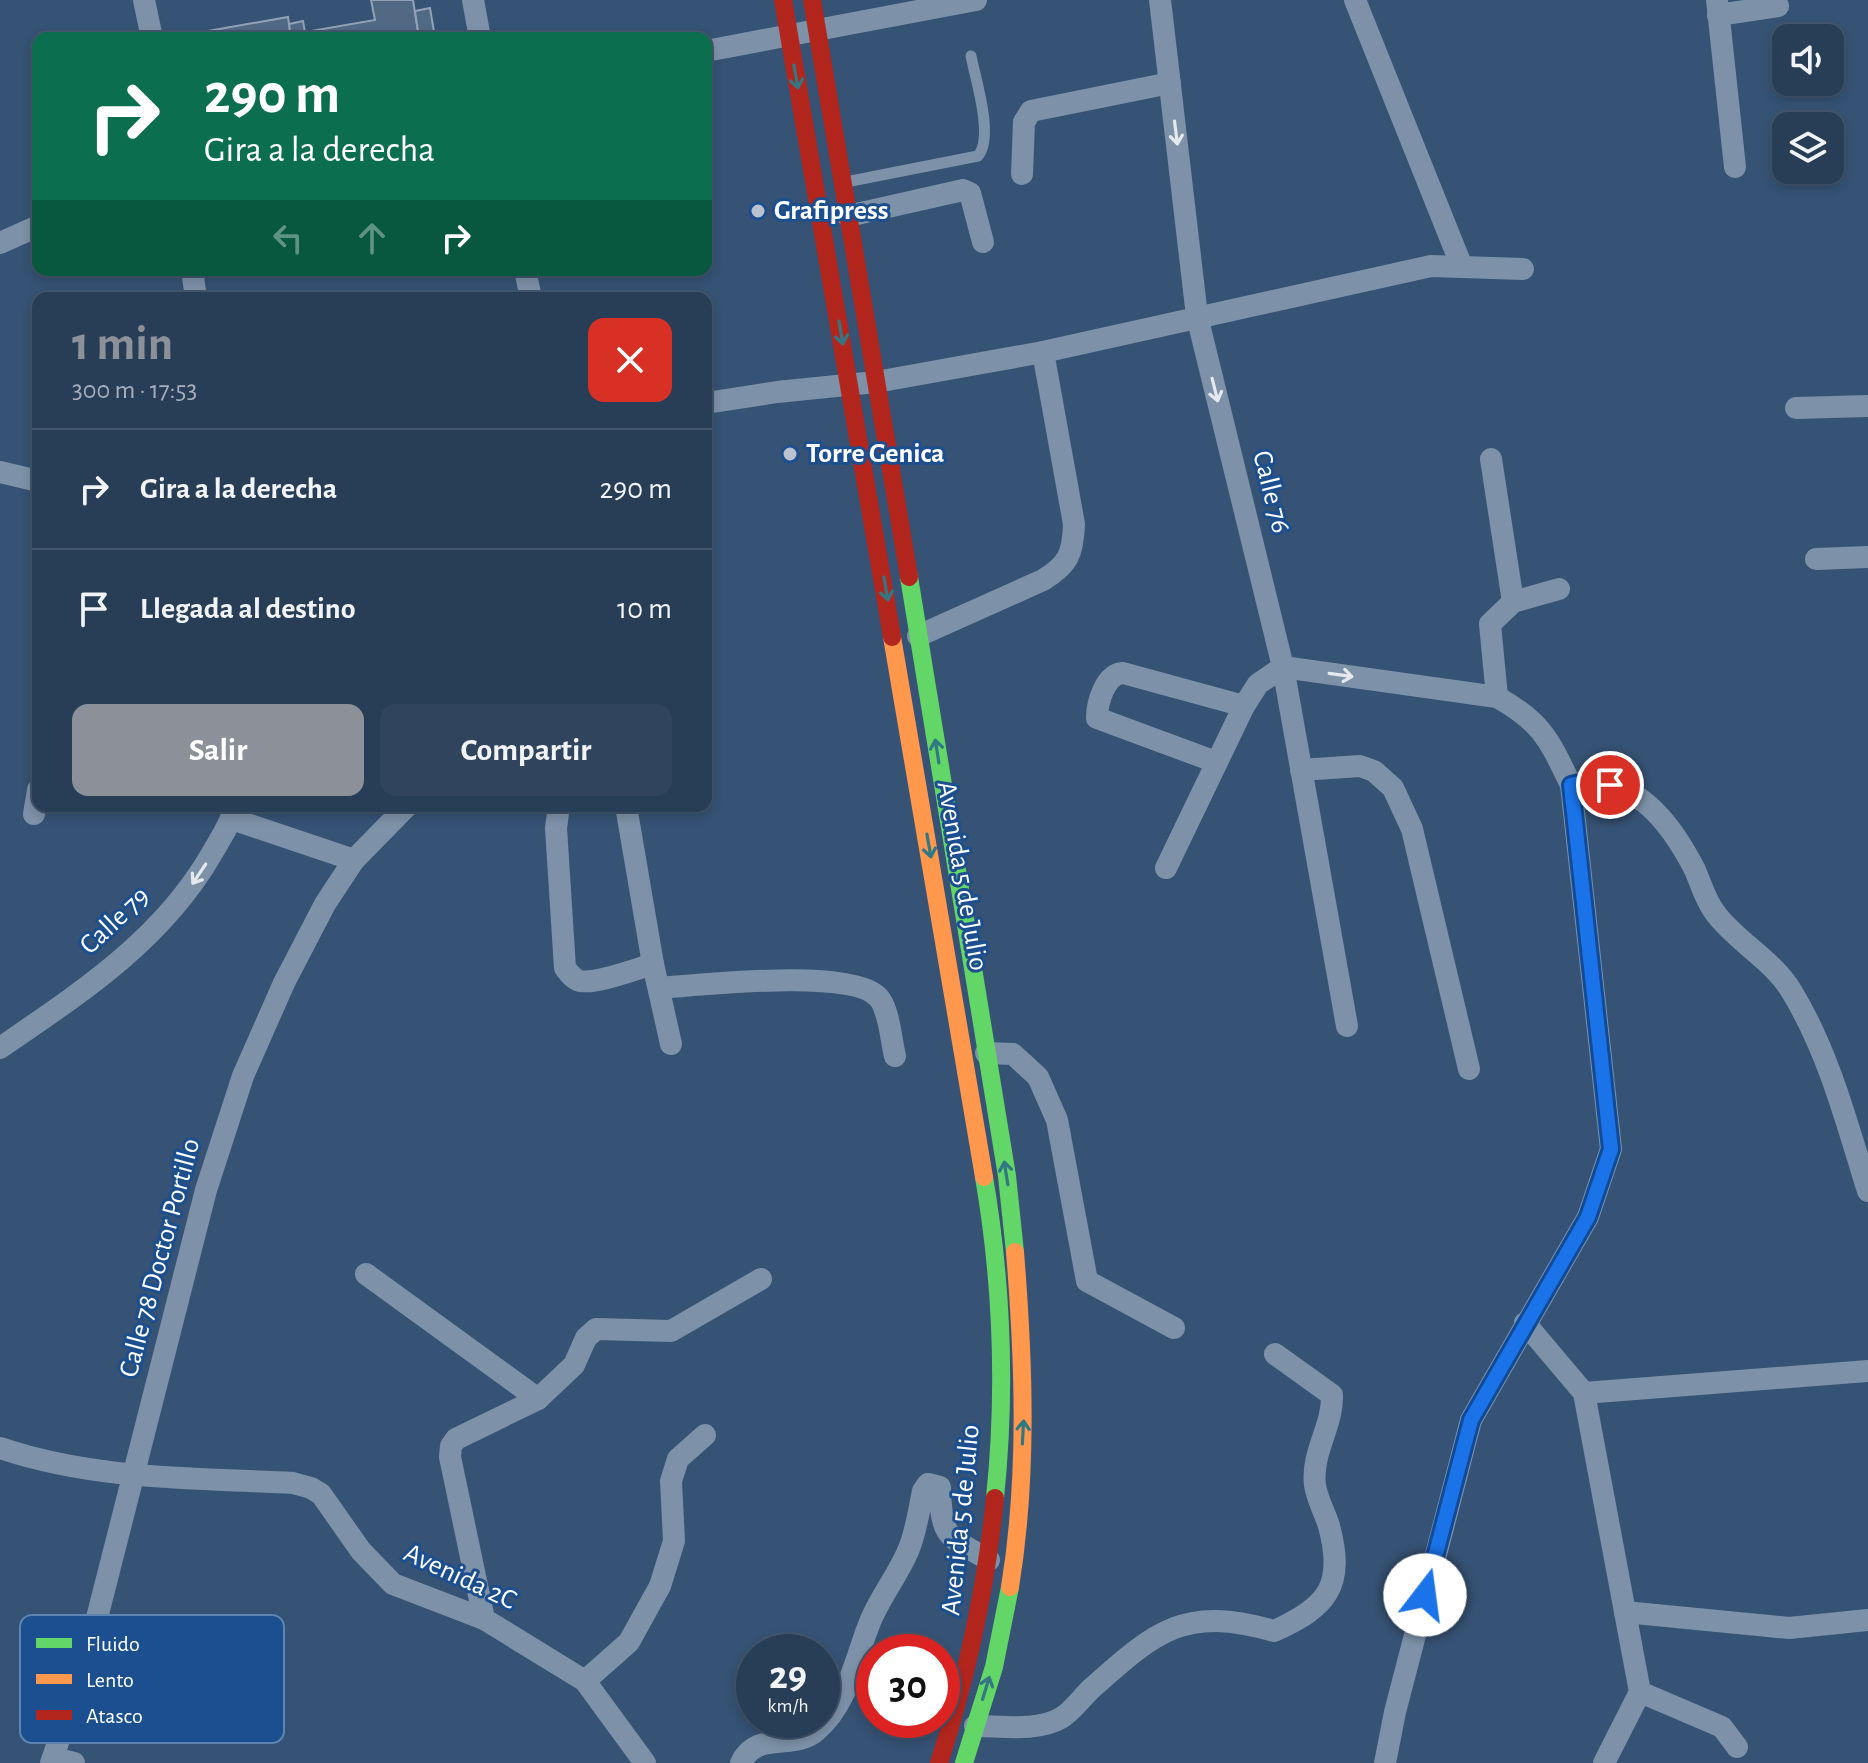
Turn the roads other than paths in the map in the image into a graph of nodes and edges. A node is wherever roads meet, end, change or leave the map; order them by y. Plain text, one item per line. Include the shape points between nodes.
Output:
1 (144, 0) edge
2 (473, 0) edge
3 (783, 0) edge
4 (812, 0) edge
5 (976, 0) edge
6 (1160, 0) edge
7 (1355, 0) edge
8 (1778, 6) dead end
9 (1718, 7) edge
10 (816, 28) junction
11 (151, 32) edge
12 (479, 32) edge
13 (789, 34) junction
14 (712, 50) edge
15 (971, 56) dead end
16 (1170, 83) junction
17 (1735, 167) dead end
18 (1022, 174) dead end
19 (845, 182) junction
20 (848, 216) junction
21 (32, 229) edge
22 (983, 242) dead end
23 (0, 243) edge
24 (1462, 267) junction
25 (1523, 269) dead end
26 (1197, 316) junction
27 (1043, 352) junction
28 (876, 382) junction
29 (850, 384) junction
30 (712, 402) edge
31 (1868, 406) edge
32 (1796, 408) dead end
33 (1491, 459) dead end
34 (0, 472) edge
35 (32, 480) edge
36 (1868, 557) edge
37 (1816, 559) dead end
38 (1559, 589) dead end
39 (1513, 602) junction
40 (918, 636) junction
41 (1283, 667) junction
42 (1497, 697) junction
43 (1244, 706) junction
44 (1216, 762) junction
45 (1301, 770) junction
46 (1571, 785) junction
47 (234, 812) edge
48 (401, 812) edge
49 (558, 812) edge
50 (627, 812) edge
51 (354, 860) junction
52 (1166, 868) dead end
53 (653, 964) junction
54 (659, 988) junction
55 (1347, 1026) dead end
56 (671, 1044) dead end
57 (0, 1048) edge
58 (986, 1053) junction
59 (895, 1056) dead end
60 (1469, 1069) dead end
61 (1868, 1191) edge
62 (366, 1274) dead end
63 (761, 1279) dead end
64 (1525, 1323) junction
65 (1174, 1328) dead end
66 (1275, 1354) dead end
67 (1868, 1371) edge
68 (1584, 1393) junction
69 (538, 1399) junction
70 (705, 1435) dead end
71 (0, 1448) edge
72 (136, 1475) junction
73 (989, 1560) junction
74 (1625, 1612) junction
75 (98, 1615) edge
76 (484, 1619) junction
77 (1868, 1620) edge
78 (585, 1681) junction
79 (1640, 1692) junction
80 (975, 1726) junction
81 (1737, 1747) dead end
82 (645, 1763) edge
83 (741, 1763) edge
84 (939, 1763) edge
85 (964, 1763) edge
86 (1385, 1763) edge
87 (1604, 1763) edge

1 - 11 street
2 - 12 street
3 - 13 main road, Avenida 5 de Julio
4 - 10 main road, Avenida 5 de Julio
5 - 10 street
6 - 16 street, Calle 76
7 - 24 street
8 - 9 street
9 - 17 street
10 - 13 street
10 - 19 main road, Avenida 5 de Julio
13 - 14 street
13 -> 29 main road, Avenida 5 de Julio
15 - 19 lane via 986,134 978,156
16 - 18 street via 1031,111 1024,122
16 -> 26 street, Calle 76
19 - 20 main road, Avenida 5 de Julio
20 - 22 street via 963,190 970,193
20 - 28 main road, Avenida 5 de Julio
21 - 23 street
24 - 25 street
24 - 26 street via 1431,266
26 - 27 street
26 -> 41 street, Calle 76
27 - 28 street
27 - 40 street via 1074,524 1073,547 1061,569 1043,580
28 - 29 street
28 - 40 main road, Avenida 5 de Julio
29 - 30 street
29 -> 73 main road, Avenida 5 de Julio via 988,1198 1000,1310 1001,1400
31 - 32 street
33 - 39 street
34 - 35 street
36 - 37 street
38 - 39 street
39 - 42 street via 1490,624
58 -> 40 main road, Avenida 5 de Julio
41 -> 42 street
41 - 43 street via 1258,684
41 - 45 street, Calle 76
42 - 46 street via 1526,713 1549,740
43 - 44 street
43 - 44 street via 1123,673 1109,679 1097,718
44 - 52 street
45 - 55 street, Calle 76
45 - 60 street via 1360,766 1393,788 1412,829
46 - 61 street via 1588,781 1637,794 1659,815 1693,866 1715,913 1791,990 1828,1065
46 - 64 street via 1611,1149 1588,1217
47 - 51 street
47 -> 57 street, Calle 79 via 172,912 139,946
48 - 51 street, Calle 78 Doctor Portillo
49 - 53 street via 565,968 580,981
50 - 53 street
51 - 72 street, Calle 78 Doctor Portillo via 290,970 243,1076 206,1190
53 - 54 street
54 - 56 street
54 - 59 street via 760,981 867,988 882,1000
58 - 65 street via 1013,1054 1038,1077 1057,1120 1087,1281
80 -> 58 main road, Avenida 5 de Julio via 1002,1638 1017,1540 1025,1406 1021,1289
62 - 69 street
63 - 69 street via 671,1331 590,1332 574,1365
64 - 68 street
64 - 86 street via 1471,1420
66 - 80 street via 1332,1395 1333,1415 1317,1459 1315,1485 1337,1562 1330,1590 1320,1603 1274,1631 1240,1621 1200,1620 1171,1628 1148,1640 1061,1718 1034,1726
67 - 68 street
68 - 74 street
69 - 76 street via 451,1446
70 - 78 street via 678,1459 671,1481 674,1541 660,1586 629,1642
71 - 72 street, Avenida 2C via 54,1465
72 - 75 street, Calle 78 Doctor Portillo
72 - 76 street, Avenida 2C via 311,1488 330,1504 376,1569 393,1584
73 - 83 street via 951,1538 942,1526 940,1487 928,1484 909,1549 870,1620 856,1667 832,1716 801,1740 756,1746
73 - 84 main road, Avenida 5 de Julio via 978,1632
74 - 77 street via 1789,1628
74 - 79 street
76 - 78 street, Avenida 2C
78 - 82 street, Avenida 2C
79 - 81 street via 1722,1727
79 - 87 street
80 - 85 main road, Avenida 5 de Julio

